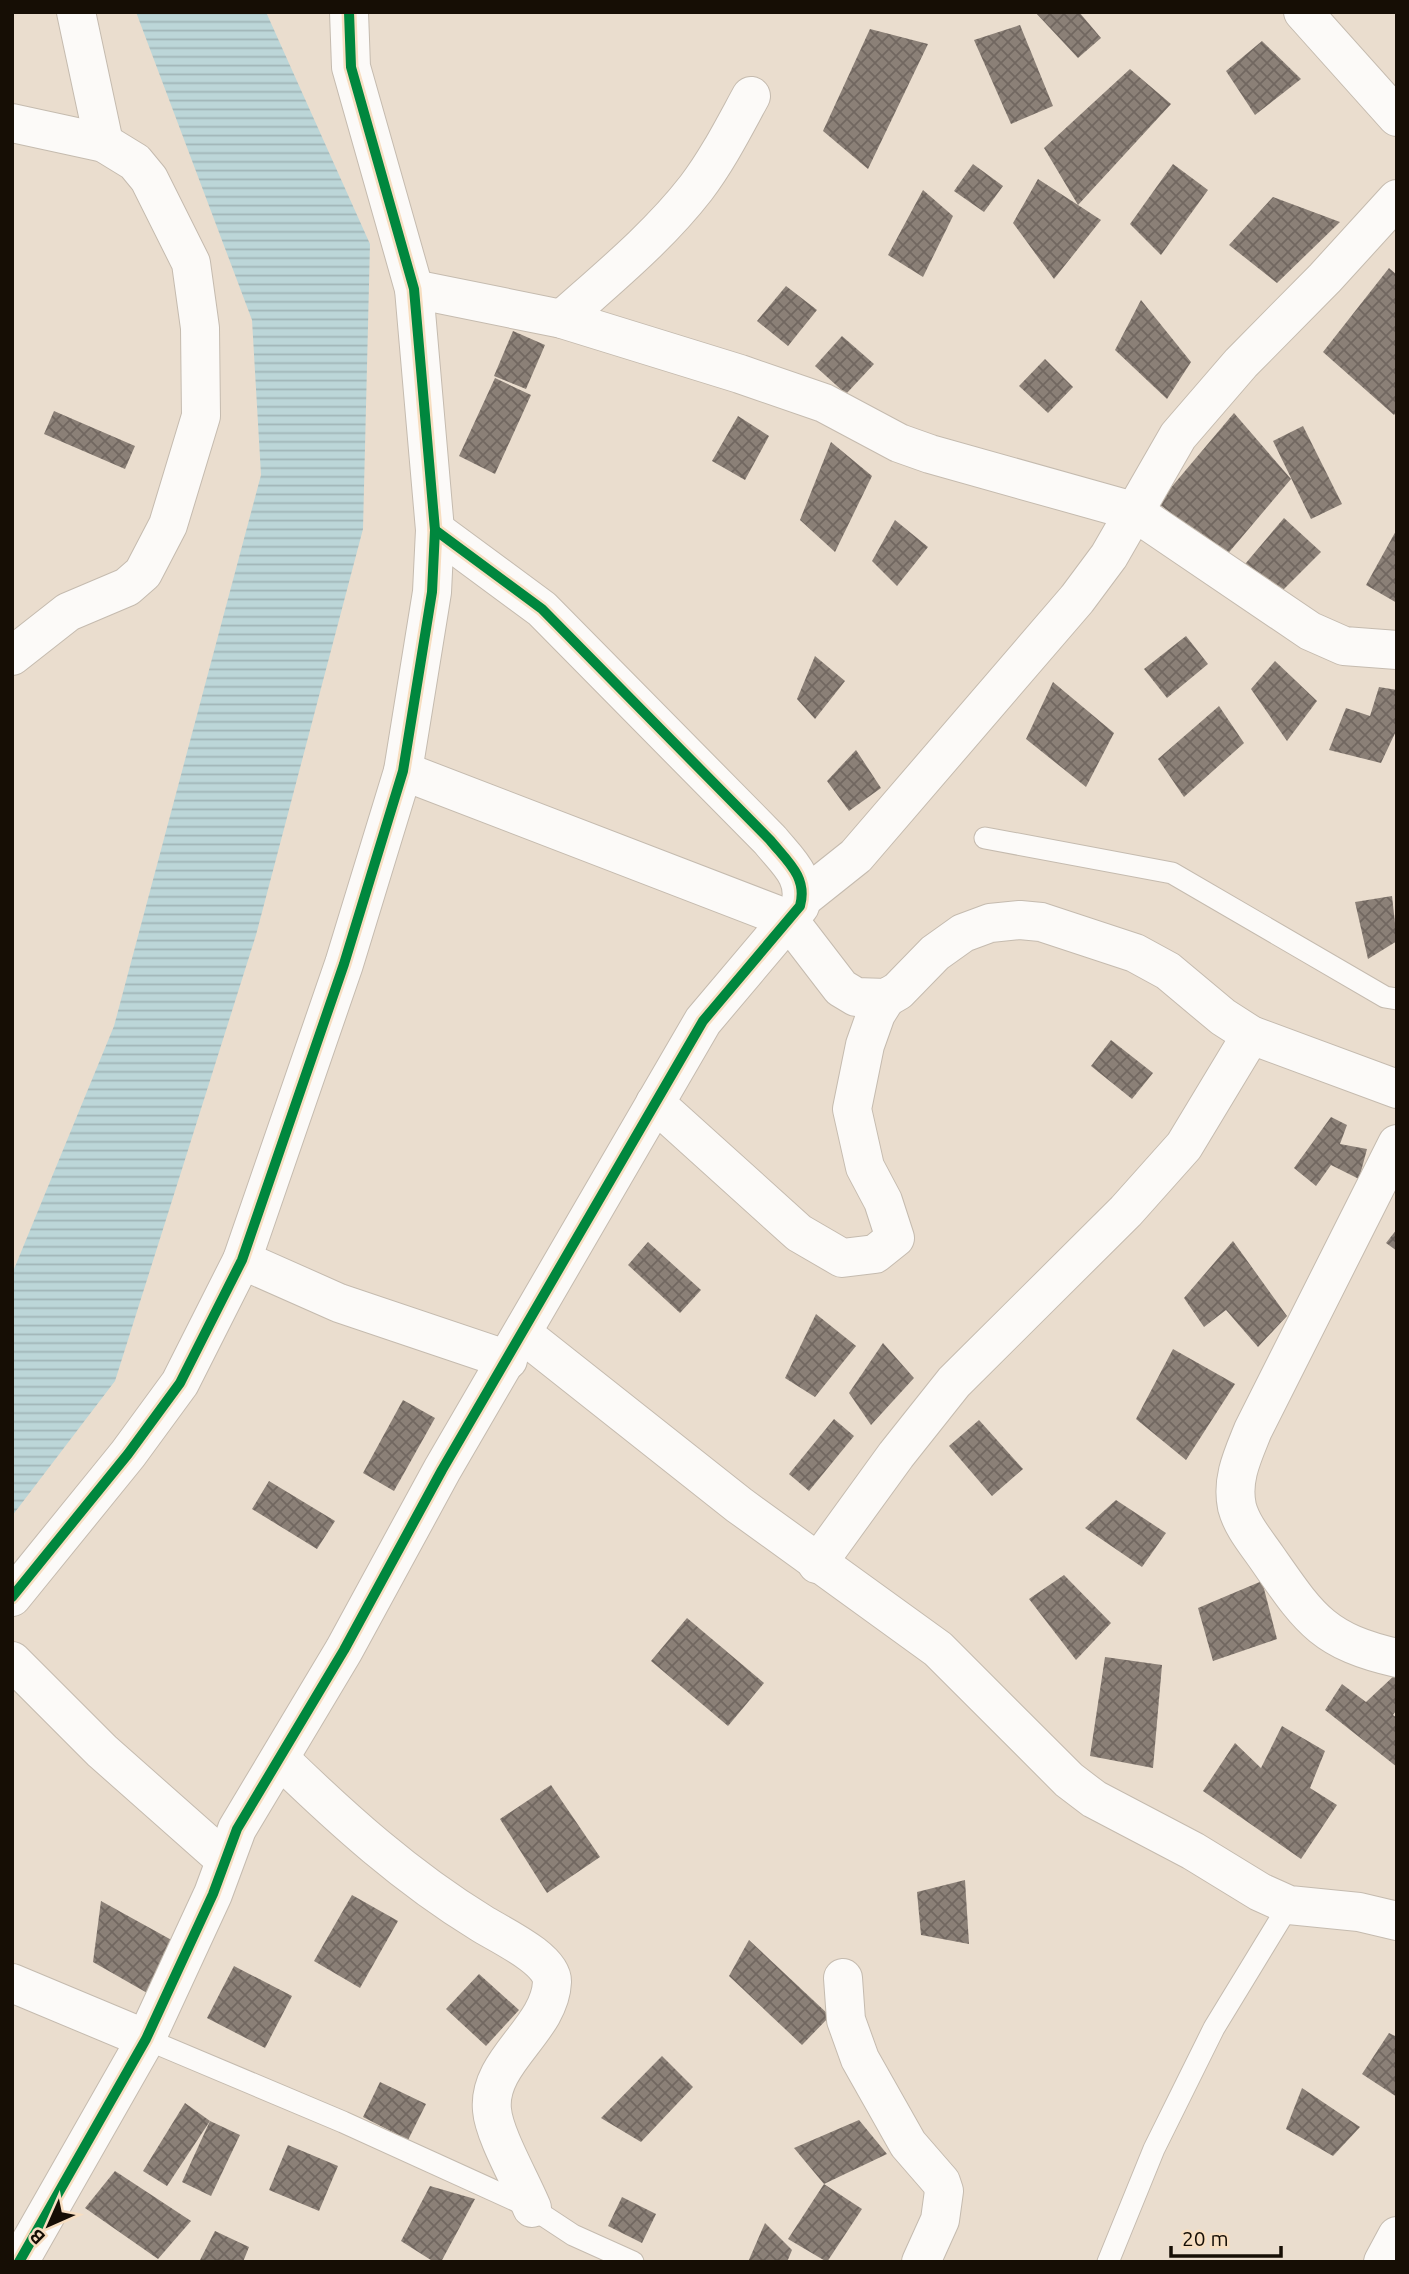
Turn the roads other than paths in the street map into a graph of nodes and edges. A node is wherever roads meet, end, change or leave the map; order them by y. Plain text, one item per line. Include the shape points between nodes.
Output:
1 (76, 12) edge
2 (349, 12) edge
3 (1303, 12) edge
4 (751, 96) dead end
5 (1397, 117) edge
6 (12, 123) edge
7 (104, 143) junction
8 (1397, 198) edge
9 (414, 289) junction
10 (562, 319) junction
11 (1133, 511) junction
12 (435, 530) junction
13 (1397, 650) edge
14 (12, 656) edge
15 (403, 771) junction
16 (985, 838) dead end
17 (795, 909) junction
18 (887, 998) junction
19 (1397, 999) edge
20 (1251, 1035) junction
21 (1397, 1089) edge
22 (655, 1103) junction
23 (1397, 1144) edge
24 (242, 1260) junction
25 (516, 1347) junction
26 (817, 1564) junction
27 (12, 1597) edge
28 (1397, 1658) edge
29 (12, 1661) edge
30 (280, 1759) junction
31 (223, 1859) junction
32 (1289, 1905) junction
33 (1397, 1921) edge
34 (843, 1978) dead end
35 (12, 1983) edge
36 (146, 2039) junction
37 (532, 2208) junction
38 (1397, 2236) edge
39 (27, 2243) edge
40 (633, 2262) edge
41 (921, 2262) edge
42 (1108, 2262) edge
43 (1383, 2262) edge

1 - 7 street
2 - 9 street via 351,67
3 - 5 street
4 - 10 street via 695,189 635,254
6 - 7 street
7 - 14 street via 135,162 149,179 191,263 200,328 201,416 168,526 143,573 127,587 68,612
8 - 11 street via 1178,436
9 - 10 street
9 - 12 street
10 - 11 street via 824,403 899,443 930,454
11 - 13 street via 1310,631 1344,646
11 - 17 street via 1109,556 1077,599 856,856
12 - 15 street via 432,592
12 - 17 street via 518,590 567,634 770,840 800,876
15 - 17 street
15 - 24 street via 344,964
16 - 19 lane via 1172,873 1362,984
17 - 18 street via 841,988 856,997
17 - 22 street via 703,1021
18 - 20 street via 964,933 990,923 1020,920 1069,929 1135,953 1168,971
18 - 22 street via 865,1045 852,1110 865,1167 895,1237 875,1254 842,1258 799,1233
20 - 21 street
20 - 26 street via 1184,1146 1126,1211 954,1382
22 - 25 street
23 - 28 street via 1253,1430 1237,1470 1236,1486 1237,1507 1245,1525 1320,1628 1350,1645
24 - 25 street via 339,1303
24 - 27 street via 180,1383
25 - 26 street
25 - 30 street
26 - 32 street via 938,1649 1069,1780 1094,1799
29 - 31 street via 102,1751
30 - 31 street
30 - 37 street via 394,1865 535,1957 550,1972 546,2005 499,2077 492,2101 495,2126
31 - 36 street via 213,1894
32 - 33 street
32 - 42 lane via 1214,2028 1154,2149
34 - 41 street via 846,2020 860,2059 908,2144 944,2190 940,2220
35 - 36 street
36 - 37 lane
36 - 39 street
37 - 40 lane via 573,2235
38 - 43 street

